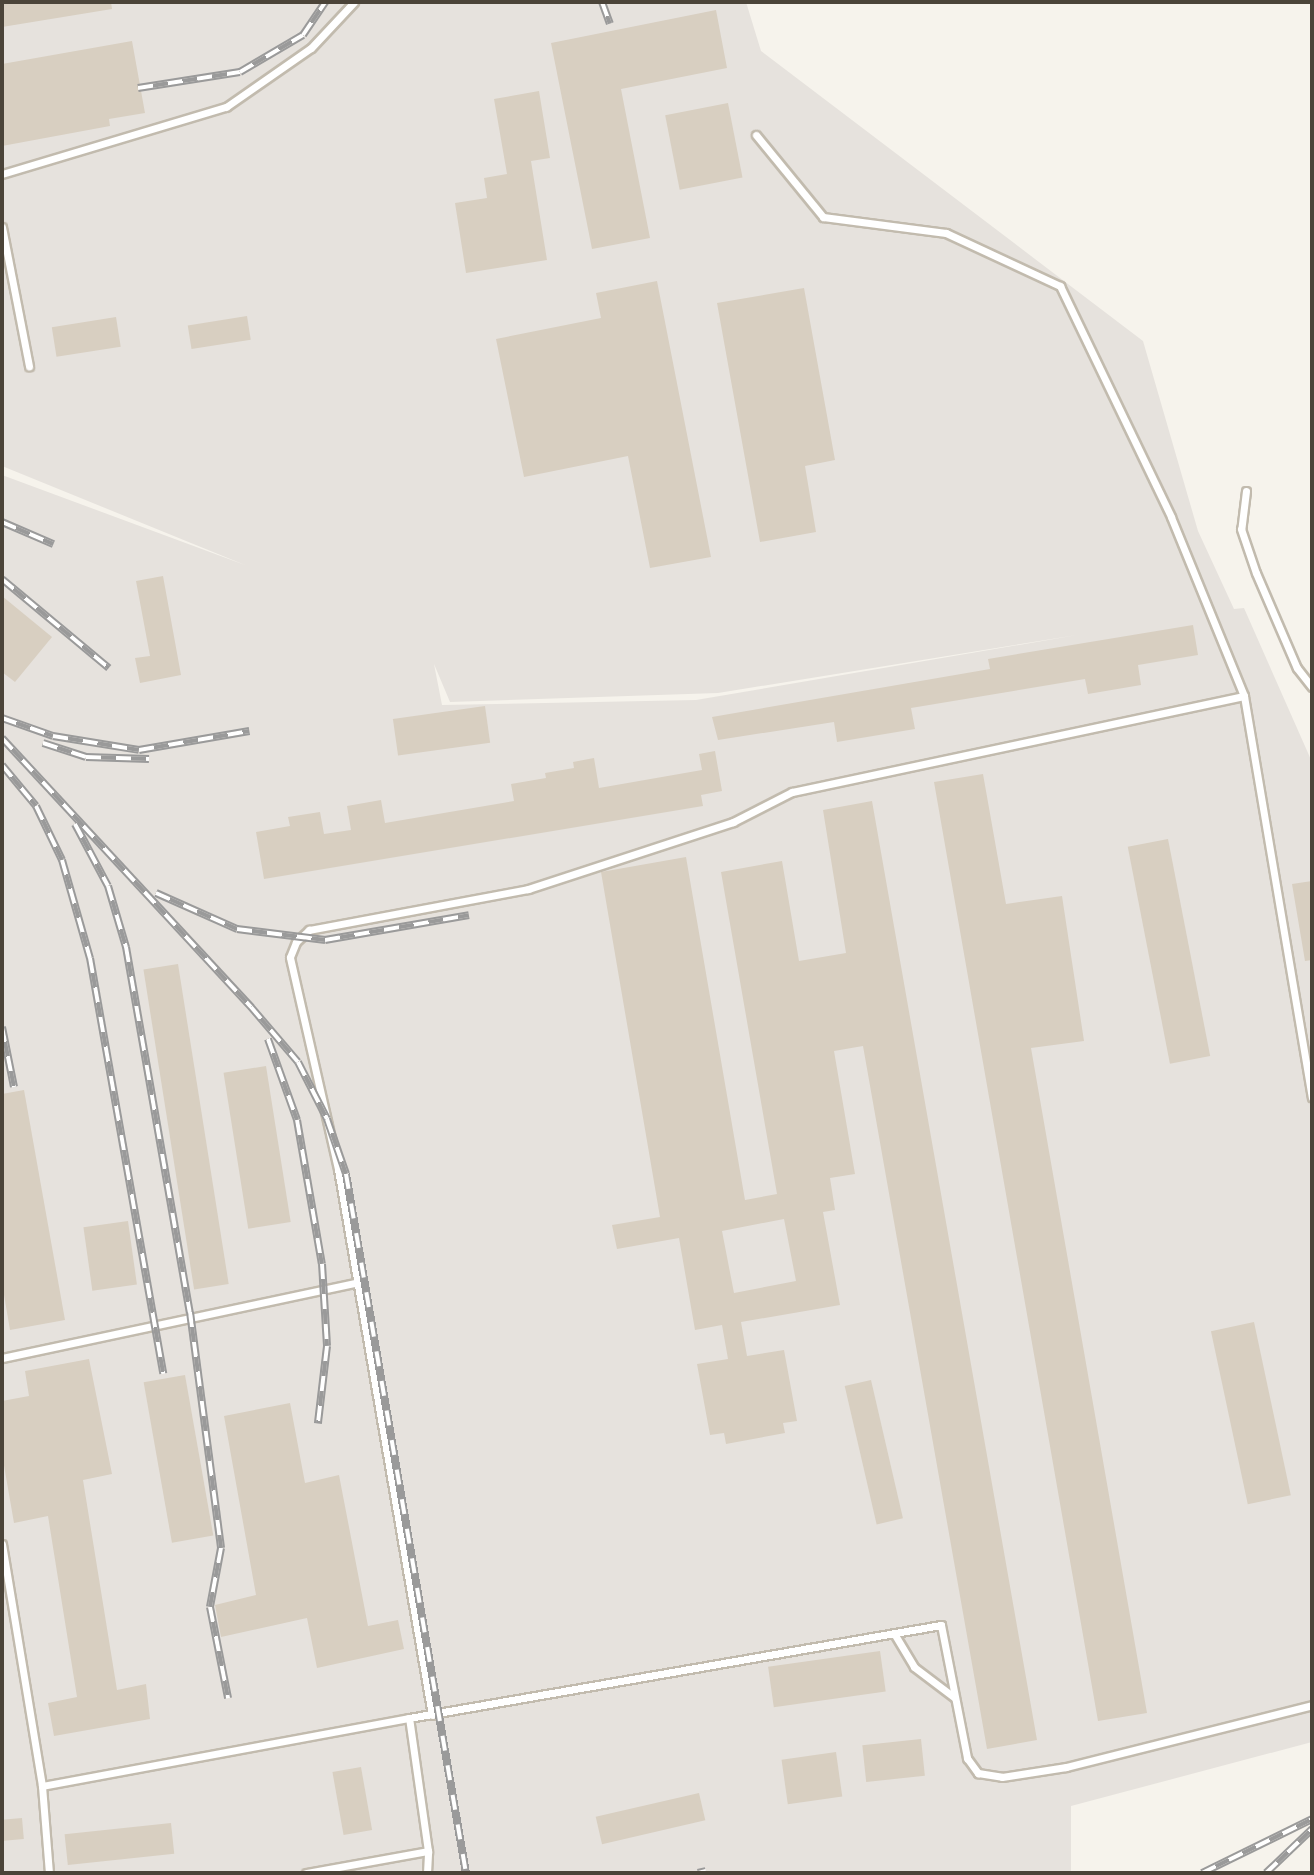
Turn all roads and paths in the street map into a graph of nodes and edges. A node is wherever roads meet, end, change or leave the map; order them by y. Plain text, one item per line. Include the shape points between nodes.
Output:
1 (354, 2) edge
2 (756, 135) dead end
3 (2, 174) edge
4 (2, 227) edge
5 (29, 366) dead end
6 (1246, 491) dead end
7 (1312, 687) edge
8 (1244, 696) junction
9 (1312, 1097) edge
10 (354, 1283) junction
11 (2, 1358) edge
12 (2, 1544) edge
13 (895, 1635) junction
14 (955, 1698) junction
15 (1312, 1705) edge
16 (432, 1715) junction
17 (409, 1718) junction
18 (42, 1786) junction
19 (428, 1851) junction
20 (49, 1873) edge
21 (306, 1873) edge
22 (427, 1873) edge

1 - 3 lane via 311,48 226,107
2 - 8 lane via 823,217 946,233 1060,286 1171,517
4 - 5 lane
6 - 7 lane via 1241,529 1297,668
8 - 9 lane
8 - 10 lane via 792,792 733,822 528,889 309,930 290,957 338,1169
10 - 11 lane
10 - 16 lane
12 - 18 lane
13 - 14 lane via 914,1667
13 - 14 lane via 941,1625
13 - 16 lane
14 - 15 lane via 967,1758 978,1773 1002,1777 1066,1767
16 - 17 lane
17 - 18 lane
17 - 19 lane
18 - 20 lane
19 - 21 lane
19 - 22 lane

